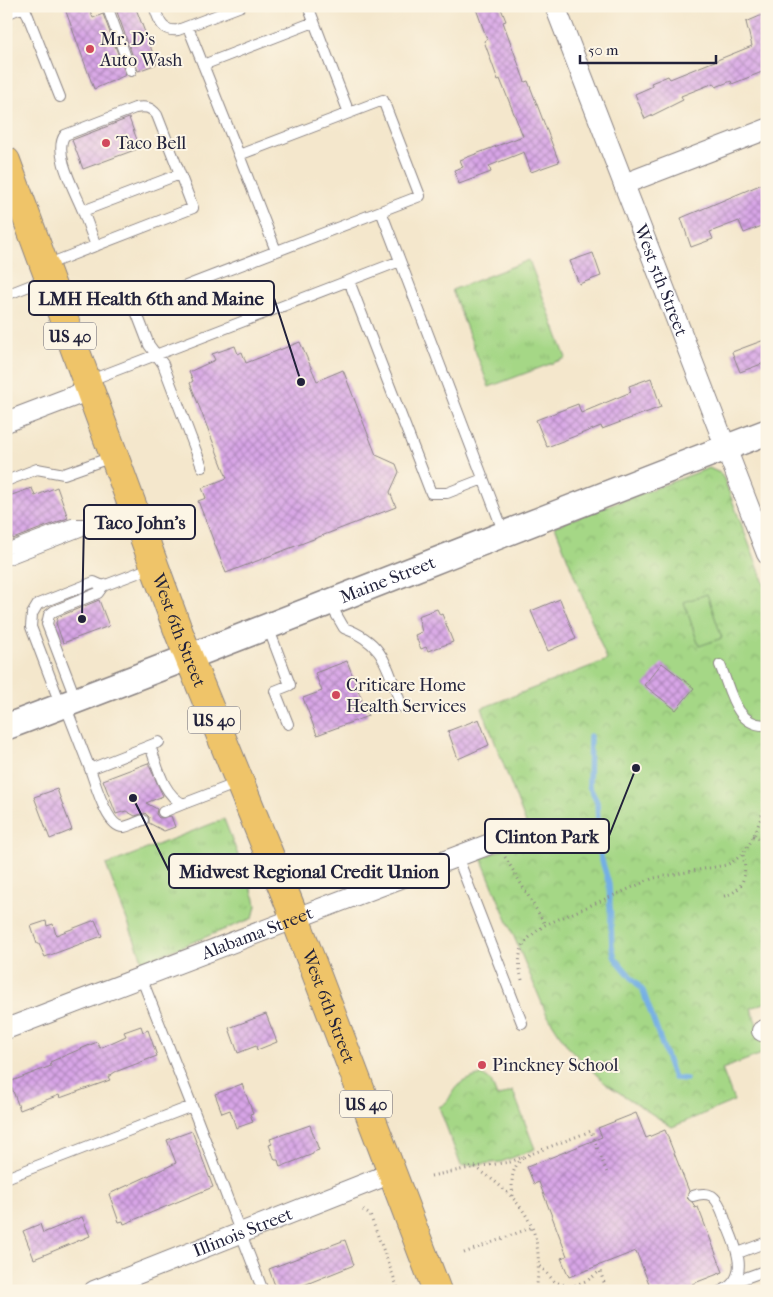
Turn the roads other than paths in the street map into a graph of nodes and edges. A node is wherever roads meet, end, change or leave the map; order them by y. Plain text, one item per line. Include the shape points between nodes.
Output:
1 (25, 6) edge
2 (107, 6) edge
3 (154, 6) edge
4 (241, 6) edge
5 (308, 6) edge
6 (555, 6) edge
7 (6, 14) edge
8 (314, 22) junction
9 (188, 27) junction
10 (203, 64) junction
11 (131, 71) dead end
12 (60, 97) dead end
13 (349, 113) junction
14 (767, 129) edge
15 (240, 155) junction
16 (6, 161) edge
17 (180, 174) junction
18 (624, 184) junction
19 (83, 212) junction
20 (380, 212) junction
21 (96, 246) junction
22 (276, 251) junction
23 (400, 261) junction
24 (47, 272) junction
25 (349, 281) junction
26 (6, 295) edge
27 (156, 354) junction
28 (88, 386) junction
29 (6, 422) edge
30 (767, 432) edge
31 (726, 447) junction
32 (114, 456) junction
33 (202, 467) dead end
34 (483, 479) junction
35 (6, 481) edge
36 (134, 510) junction
37 (99, 524) junction
38 (504, 533) junction
39 (6, 549) edge
40 (767, 554) edge
41 (6, 560) edge
42 (154, 566) junction
43 (103, 586) junction
44 (329, 601) junction
45 (267, 626) junction
46 (189, 658) junction
47 (720, 665) dead end
48 (67, 704) junction
49 (402, 707) dead end
50 (288, 724) dead end
51 (767, 725) edge
52 (6, 727) edge
53 (90, 769) junction
54 (239, 782) junction
55 (183, 804) junction
56 (163, 812) dead end
57 (142, 820) dead end
58 (502, 839) road end
59 (458, 856) junction
60 (295, 918) junction
61 (141, 977) junction
62 (522, 1023) dead end
63 (6, 1029) edge
64 (192, 1106) junction
65 (392, 1173) junction
66 (6, 1178) edge
67 (693, 1196) dead end
68 (241, 1232) junction
69 (767, 1242) edge
70 (738, 1253) junction
71 (767, 1270) edge
72 (734, 1282) junction
73 (94, 1291) edge
74 (263, 1291) edge
75 (437, 1291) edge
76 (722, 1291) edge

1 - 7 lane
1 - 12 lane
2 - 11 lane
3 - 9 lane via 162,27 169,31
4 - 9 lane
5 - 8 lane
6 - 18 street, West 5th Street
8 - 10 lane
8 - 13 lane
9 - 10 lane
10 - 15 lane
13 - 15 lane
13 - 20 lane via 383,100 420,196
14 - 18 street
15 - 22 lane
16 - 24 highway, West 6th Street / US 40
17 - 19 lane
17 - 19 lane via 152,109 135,108 65,134 60,148
17 - 21 lane via 193,208
18 - 31 street, West 5th Street
19 - 21 lane
20 - 22 lane
20 - 23 lane
21 - 24 lane
22 - 27 lane via 134,306 149,345
23 - 25 lane
23 - 34 lane
24 - 26 lane
24 - 28 highway, West 6th Street / US 40
25 - 27 lane
25 - 34 lane via 430,493 447,493
27 - 28 lane
27 - 33 lane via 163,364
28 - 29 street
28 - 32 highway, West 6th Street / US 40
30 - 31 street, Maine Street
31 - 38 street, Maine Street
31 - 40 street, West 5th Street
32 - 35 lane via 64,474 37,469
32 - 36 highway, West 6th Street / US 40
34 - 38 lane
36 - 37 lane
36 - 42 highway, West 6th Street / US 40
37 - 39 lane via 72,524
37 - 41 lane
38 - 44 street, Maine Street
42 - 43 lane
42 - 46 highway, West 6th Street / US 40
43 - 48 lane via 98,593 49,615 47,624
43 - 48 lane via 94,582 38,604 32,614 31,627
44 - 45 street, Maine Street
44 - 49 lane via 344,628 359,633 380,651
45 - 46 street, Maine Street
45 - 50 lane via 290,685 275,691
46 - 48 street, Maine Street
46 - 54 highway, West 6th Street / US 40
47 - 51 lane via 740,714 747,722
48 - 52 street, Maine Street
48 - 53 lane
53 - 55 lane via 154,744 167,792
53 - 57 lane via 108,817 116,825 123,827
54 - 55 lane
54 - 60 highway, West 6th Street / US 40
55 - 56 lane
58 - 59 street, Alabama Street
59 - 60 street, Alabama Street
59 - 62 lane
60 - 61 street, Alabama Street
60 - 65 highway, West 6th Street / US 40
61 - 63 street, Alabama Street
61 - 64 lane
64 - 66 lane
64 - 68 lane
65 - 68 street, Illinois Street
65 - 75 highway, West 6th Street / US 40
67 - 70 lane via 703,1194 718,1202
68 - 73 street, Illinois Street
68 - 74 lane
69 - 70 lane
70 - 72 lane via 739,1268
71 - 72 lane
72 - 76 lane

